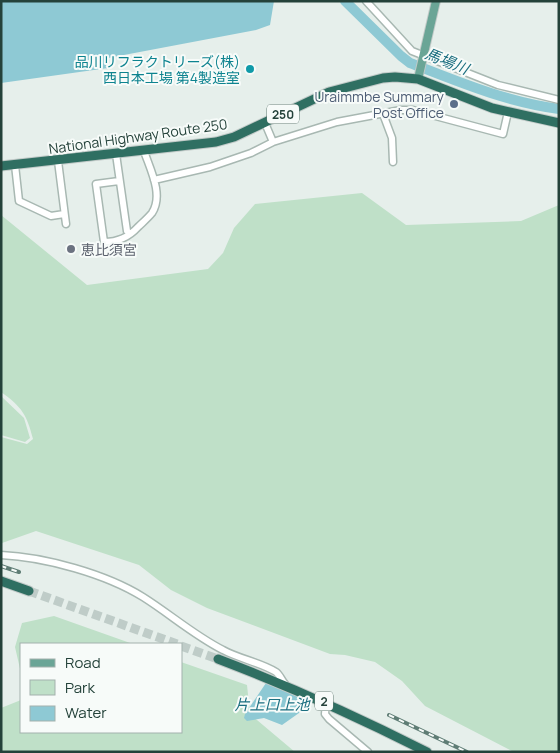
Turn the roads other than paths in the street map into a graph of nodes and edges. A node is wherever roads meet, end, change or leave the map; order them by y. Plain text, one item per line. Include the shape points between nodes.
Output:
1 (366, 1) edge
2 (436, 1) edge
3 (424, 57) junction
4 (419, 77) junction
5 (559, 100) edge
6 (508, 112) junction
7 (383, 114) junction
8 (265, 123) junction
9 (559, 123) edge
10 (273, 142) junction
11 (144, 150) junction
12 (116, 154) junction
13 (58, 161) junction
14 (393, 162) dead end
15 (16, 165) junction
16 (1, 166) edge
17 (154, 180) junction
18 (119, 181) junction
19 (64, 214) junction
20 (66, 224) dead end
21 (130, 234) junction
22 (1, 555) edge
23 (1, 581) edge
24 (29, 591) tunnel mouth
25 (218, 659) tunnel mouth
26 (285, 684) junction
27 (326, 702) junction
28 (368, 752) edge
29 (427, 752) edge

1 - 3 street via 412,51
2 - 3 main road
3 - 4 main road
3 - 5 street via 498,84
4 - 6 highway, National Highway Route 250 / 250
4 - 8 highway, National Highway Route 250 / 250 via 383,78 329,92
6 - 7 street via 503,134 413,110
6 - 9 highway, National Highway Route 250 / 250
7 - 10 street via 337,122
7 - 14 street via 392,138
8 - 10 street
8 - 11 highway, National Highway Route 250 / 250 via 216,142
10 - 17 street via 210,167
11 - 12 highway, National Highway Route 250 / 250
11 - 17 street
12 - 13 highway, National Highway Route 250 / 250
12 - 18 street
13 - 15 highway, National Highway Route 250 / 250
13 - 19 street
15 - 16 highway, National Highway Route 250 / 250
15 - 19 street via 19,201 50,216
17 - 21 street via 157,202 152,213
18 - 21 street
18 - 21 street via 96,184 104,242 121,240
19 - 20 street
22 - 26 street via 76,569 112,581 141,596 204,640 277,673
23 - 24 highway
25 - 26 highway, 2
26 - 27 highway, 2
27 - 28 street via 325,714 329,719
27 - 29 highway, 2

